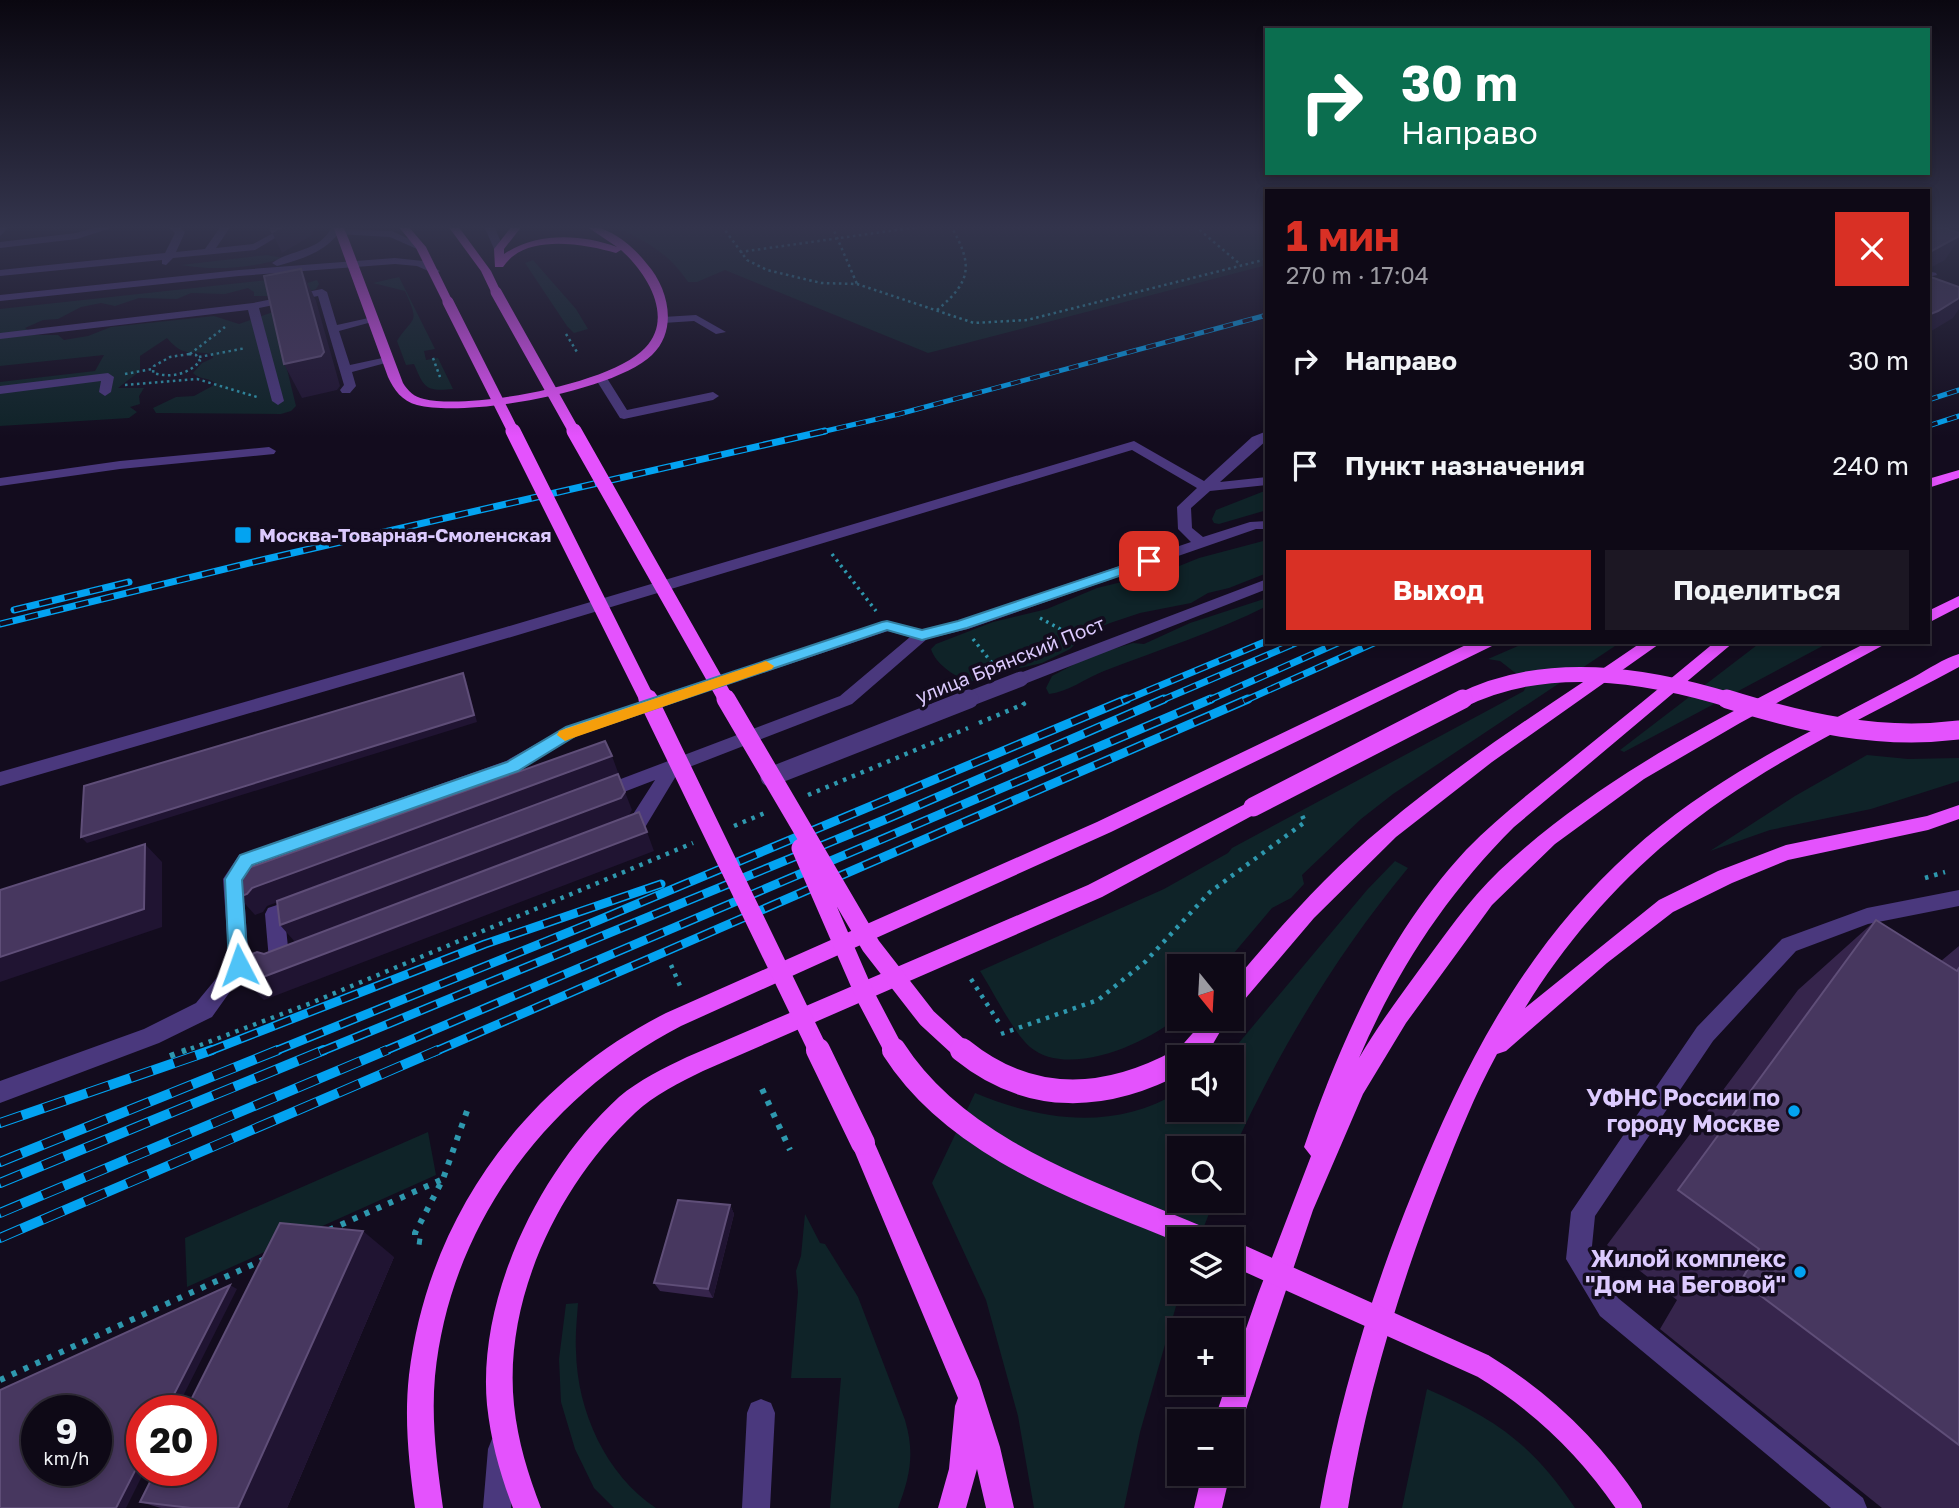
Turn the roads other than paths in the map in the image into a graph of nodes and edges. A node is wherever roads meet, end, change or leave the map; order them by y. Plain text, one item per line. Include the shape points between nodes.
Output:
1 (300, 296) edge
2 (323, 296) edge
3 (364, 296) edge
4 (446, 296) edge
5 (498, 296) edge
6 (659, 296) edge
7 (253, 306) junction
8 (373, 320) junction
9 (663, 320) junction
10 (334, 329) junction
11 (720, 332) dead end
12 (0, 336) edge
13 (387, 361) junction
14 (345, 370) junction
15 (601, 378) junction
16 (0, 390) edge
17 (346, 390) dead end
18 (105, 392) dead end
19 (277, 396) road end
20 (713, 396) dead end
21 (1265, 436) edge
22 (268, 451) dead end
23 (1959, 474) edge
24 (1265, 481) edge
25 (0, 482) edge
26 (1933, 483) edge
27 (1205, 487) junction
28 (1265, 525) edge
29 (1201, 543) junction
30 (1265, 585) edge
31 (1959, 601) edge
32 (1930, 617) edge
33 (922, 635) junction
34 (1482, 644) edge
35 (1651, 644) edge
36 (1724, 644) edge
37 (1877, 644) edge
38 (1959, 660) edge
39 (1959, 730) edge
40 (673, 766) junction
41 (770, 777) junction
42 (0, 779) edge
43 (583, 800) edge
44 (1959, 812) edge
45 (599, 839) edge
46 (1959, 898) edge
47 (314, 900) edge
48 (304, 950) edge
49 (1244, 985) edge
50 (1210, 1031) edge
51 (1199, 1045) edge
52 (1485, 1056) junction
53 (1167, 1068) edge
54 (0, 1092) edge
55 (1174, 1227) edge
56 (1288, 1237) junction
57 (1244, 1258) edge
58 (966, 1381) junction
59 (1232, 1409) edge
60 (761, 1413) dead end
61 (502, 1423) junction
62 (1213, 1486) edge
63 (429, 1508) edge
64 (498, 1508) edge
65 (527, 1508) edge
66 (756, 1508) edge
67 (952, 1508) edge
68 (1000, 1508) edge
69 (1208, 1508) edge
70 (1334, 1508) edge
71 (1630, 1508) edge
72 (1853, 1508) edge

1 - 7 street
2 - 10 street
3 - 8 main road
4 - 58 main road, bridge via 700,804 863,1143
5 - 41 main road, bridge
6 - 9 main road
7 - 12 street
7 - 19 street
8 - 10 street
8 - 13 main road
9 - 11 street via 696,318
9 - 15 main road via 648,352
10 - 14 street
13 - 14 street
13 - 15 main road via 404,395 415,403 433,405 473,404
14 - 17 street via 350,386
15 - 20 street via 624,415
16 - 18 street via 108,377
21 - 27 street
22 - 25 street
23 - 26 main road
24 - 27 street
27 - 29 street via 1184,507 1185,529
27 - 42 street via 1134,444
28 - 29 street
29 - 33 street
30 - 41 street, улица Брянский Пост, bridge via 1019,687
31 - 32 main road
33 - 40 street via 846,700
33 - 54 street via 887,626 572,731 512,766 246,860 233,879 239,965 204,1010 151,1036
34 - 63 main road via 1100,829 717,999 642,1036 593,1069 542,1116 504,1161 472,1212 441,1283 425,1344 421,1388
35 - 49 main road via 1389,833 1337,880
36 - 56 main road via 1507,822 1430,909 1357,1034 1326,1114
37 - 56 main road via 1668,756 1562,830 1506,877 1450,944 1356,1085
38 - 52 main road via 1744,778 1665,833 1613,879 1574,923
39 - 61 main road, bridge via 1920,734 1850,730 1776,715 1660,681 1581,673 1495,686 1096,891 695,1063 641,1093 603,1129 561,1181 537,1228 507,1324
40 - 43 street
40 - 45 street via 637,824
41 - 53 main road, bridge via 888,969 937,1027 973,1059 1023,1085 1052,1091 1108,1090 1135,1084
41 - 55 main road, bridge via 873,1012 926,1092 1004,1149
44 - 52 main road via 1786,853 1666,906
46 - 72 street via 1867,916 1789,945 1705,1034 1583,1212 1578,1259 1609,1307
47 - 48 street via 275,914 279,960
50 - 51 main road
52 - 70 main road via 1449,1130 1391,1279 1365,1365
56 - 59 main road
57 - 71 main road, bridge via 1512,1383 1569,1430
58 - 67 main road via 967,1444
58 - 68 main road
60 - 66 street
61 - 64 street
61 - 65 main road via 516,1487
62 - 69 main road

